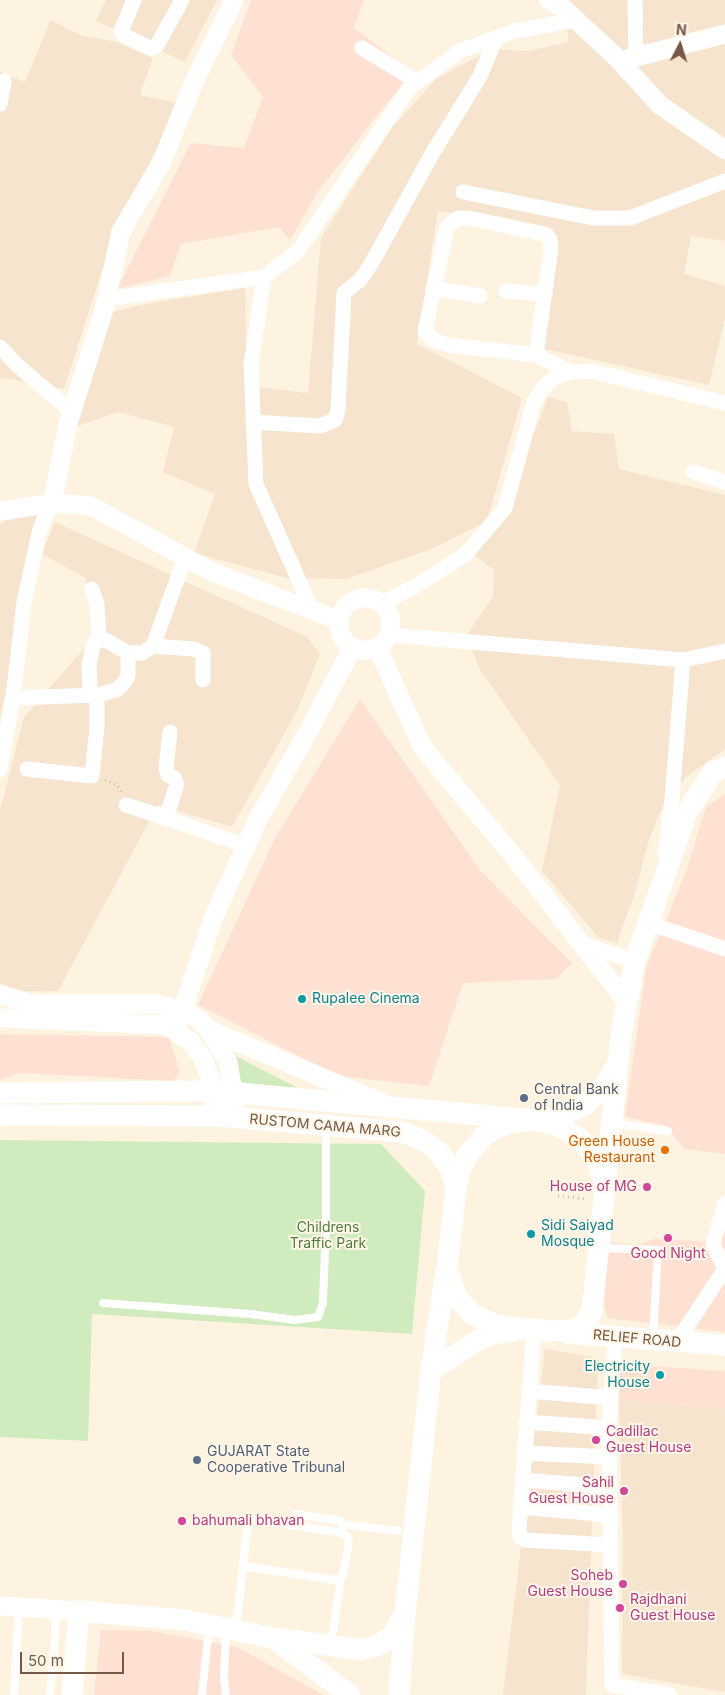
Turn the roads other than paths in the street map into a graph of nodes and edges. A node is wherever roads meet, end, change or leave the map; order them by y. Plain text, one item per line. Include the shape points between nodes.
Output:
1 (134, 0) edge
2 (182, 0) edge
3 (635, 0) edge
4 (231, 1) edge
5 (553, 1) edge
6 (576, 20) junction
7 (725, 34) edge
8 (496, 38) junction
9 (362, 48) dead end
10 (628, 59) junction
11 (4, 80) dead end
12 (418, 82) junction
13 (0, 104) edge
14 (725, 150) edge
15 (725, 181) edge
16 (463, 192) dead end
17 (264, 278) junction
18 (433, 288) junction
19 (506, 291) dead end
20 (545, 294) junction
21 (480, 296) dead end
22 (107, 299) junction
23 (0, 347) edge
24 (536, 355) junction
25 (571, 372) junction
26 (725, 403) edge
27 (72, 412) junction
28 (253, 422) junction
29 (693, 472) dead end
30 (725, 482) edge
31 (52, 503) junction
32 (0, 511) edge
33 (184, 558) junction
34 (92, 590) dead end
35 (381, 604) junction
36 (313, 612) junction
37 (340, 621) junction
38 (99, 640) junction
39 (383, 641) junction
40 (153, 646) junction
41 (353, 647) junction
42 (725, 651) edge
43 (128, 653) junction
44 (683, 660) junction
45 (203, 680) dead end
46 (93, 695) junction
47 (13, 698) junction
48 (170, 732) dead end
49 (725, 767) edge
50 (0, 769) edge
51 (27, 770) dead end
52 (126, 805) road end
53 (166, 818) junction
54 (246, 846) junction
55 (661, 884) junction
56 (648, 923) junction
57 (582, 944) junction
58 (725, 949) edge
59 (635, 961) junction
60 (0, 994) edge
61 (627, 1002) junction
62 (182, 1010) junction
63 (0, 1018) edge
64 (176, 1030) junction
65 (209, 1030) junction
66 (617, 1065) junction
67 (223, 1091) junction
68 (0, 1093) edge
69 (389, 1106) junction
70 (0, 1115) edge
71 (225, 1117) junction
72 (534, 1120) junction
73 (613, 1123) junction
74 (326, 1124) junction
75 (668, 1131) dead end
76 (456, 1187) junction
77 (604, 1194) junction
78 (725, 1203) edge
79 (599, 1248) junction
80 (447, 1269) junction
81 (103, 1303) dead end
82 (594, 1304) junction
83 (542, 1331) junction
84 (615, 1338) junction
85 (653, 1341) junction
86 (676, 1343) junction
87 (725, 1345) edge
88 (432, 1370) junction
89 (529, 1391) junction
90 (611, 1398) junction
91 (526, 1422) junction
92 (609, 1428) junction
93 (524, 1452) junction
94 (610, 1457) junction
95 (522, 1480) junction
96 (610, 1487) junction
97 (521, 1507) junction
98 (296, 1514) dead end
99 (610, 1515) junction
100 (343, 1524) junction
101 (398, 1532) dead end
102 (344, 1533) junction
103 (611, 1545) junction
104 (243, 1566) junction
105 (341, 1578) junction
106 (0, 1606) edge
107 (19, 1607) junction
108 (57, 1610) junction
109 (79, 1611) junction
110 (405, 1613) junction
111 (224, 1628) junction
112 (273, 1638) junction
113 (331, 1646) junction
114 (612, 1690) edge
115 (14, 1695) edge
116 (50, 1695) edge
117 (72, 1695) edge
118 (202, 1695) edge
119 (226, 1695) edge
120 (350, 1695) edge
121 (399, 1695) edge
122 (670, 1695) edge

1 - 2 street via 121,31 150,48 156,48
3 - 10 street
4 - 22 street via 161,164 121,231
5 - 6 street
6 - 8 street
6 - 10 street
7 - 10 street
8 - 12 street via 460,51
8 - 28 street via 480,76 370,266 360,280 344,292 335,420 320,426
9 - 12 street
10 - 14 street via 660,105
11 - 13 street
12 - 17 street via 409,88 298,251
15 - 16 street via 630,218 593,218
17 - 22 street
17 - 28 street via 251,364
18 - 20 street via 447,227 458,218 469,218 544,234 550,239
18 - 21 street
18 - 24 street via 425,330 433,340 448,345
19 - 20 street
20 - 24 street
22 - 27 street
23 - 27 street
24 - 25 street
25 - 26 street via 591,371
25 - 35 street via 555,377 534,402 505,508 483,535 466,554
27 - 31 street
28 - 36 street via 256,484
29 - 30 street
31 - 32 street
31 - 33 street via 91,506
31 - 47 street via 40,529 24,602
33 - 36 street
33 - 40 street
34 - 38 street via 97,604
35 - 37 street via 365,598 356,600 343,610
35 - 39 street via 390,618
36 - 37 street
37 - 41 street via 341,635
38 - 43 street via 106,640
38 - 46 street via 93,645 89,665
39 - 41 street via 361,650
39 - 44 street
39 - 57 street via 424,748
40 - 43 street via 142,653
40 - 45 street via 193,648 203,653
41 - 54 street
42 - 44 street
43 - 46 street via 128,676 123,684 116,690
44 - 55 street via 672,799
46 - 47 street
46 - 51 street via 98,727 92,776
47 - 50 street
48 - 53 street via 166,768 177,784
49 - 55 main road via 713,772 687,812
52 - 53 street
53 - 54 street
54 - 62 street via 213,920
55 - 56 main road
56 - 58 street
56 - 59 main road
57 - 59 street
57 - 61 street
59 - 61 main road
60 - 62 street via 45,1004 156,1004
61 - 66 main road
62 - 64 street
62 - 65 street
63 - 64 street via 149,1023
64 - 67 street via 191,1042
65 - 67 street via 228,1062
65 - 69 street
66 - 72 main road via 602,1089 586,1104 562,1116
66 - 73 main road
67 - 68 main road, RUSTOM CAMA MARG
67 - 69 main road, RUSTOM CAMA MARG
67 - 71 street, RUSTOM CAMA MARG
69 - 72 main road, RUSTOM CAMA MARG
70 - 71 main road, RUSTOM CAMA MARG
71 - 74 main road, RUSTOM CAMA MARG
72 - 76 main road, RUSTOM CAMA MARG via 510,1123 485,1135 467,1156
72 - 77 main road, RUSTOM CAMA MARG via 559,1126 580,1139 602,1171
73 - 75 lane
73 - 77 main road
74 - 76 main road, RUSTOM CAMA MARG via 402,1132 423,1140 440,1153 451,1170
74 - 81 lane via 324,1284 318,1316 295,1320
76 - 80 main road
77 - 79 main road
78 - 86 street via 714,1244 725,1269
79 - 82 main road
79 - 85 lane via 658,1250
80 - 83 main road via 456,1297 472,1314 498,1326
80 - 88 main road
82 - 83 main road via 589,1319 581,1326 572,1330
82 - 84 main road
83 - 84 main road, RELIEF ROAD
83 - 88 main road via 500,1332 485,1336
83 - 89 street
84 - 85 main road, RELIEF ROAD
84 - 90 street
85 - 86 main road, RELIEF ROAD
86 - 87 main road, RELIEF ROAD
88 - 110 main road
89 - 90 street
89 - 91 street
90 - 92 street
91 - 92 street
91 - 93 street
92 - 94 street
93 - 94 street
93 - 95 street
94 - 96 street
95 - 96 street
95 - 97 street
96 - 99 street
97 - 99 street
97 - 103 street via 519,1530 525,1540
98 - 100 lane via 334,1519
99 - 103 street
100 - 101 lane
100 - 102 lane
102 - 104 lane via 257,1520 250,1522
102 - 105 lane via 349,1542
103 - 114 street
104 - 105 lane via 335,1580
104 - 111 lane
105 - 113 lane
106 - 107 street
107 - 108 street
107 - 115 lane
108 - 109 street
108 - 116 lane
109 - 111 main road via 185,1620
109 - 117 main road
110 - 113 main road via 393,1634 379,1645 362,1650
110 - 121 main road
111 - 112 main road
111 - 118 lane
111 - 119 lane
112 - 113 main road
112 - 120 main road
114 - 122 street

